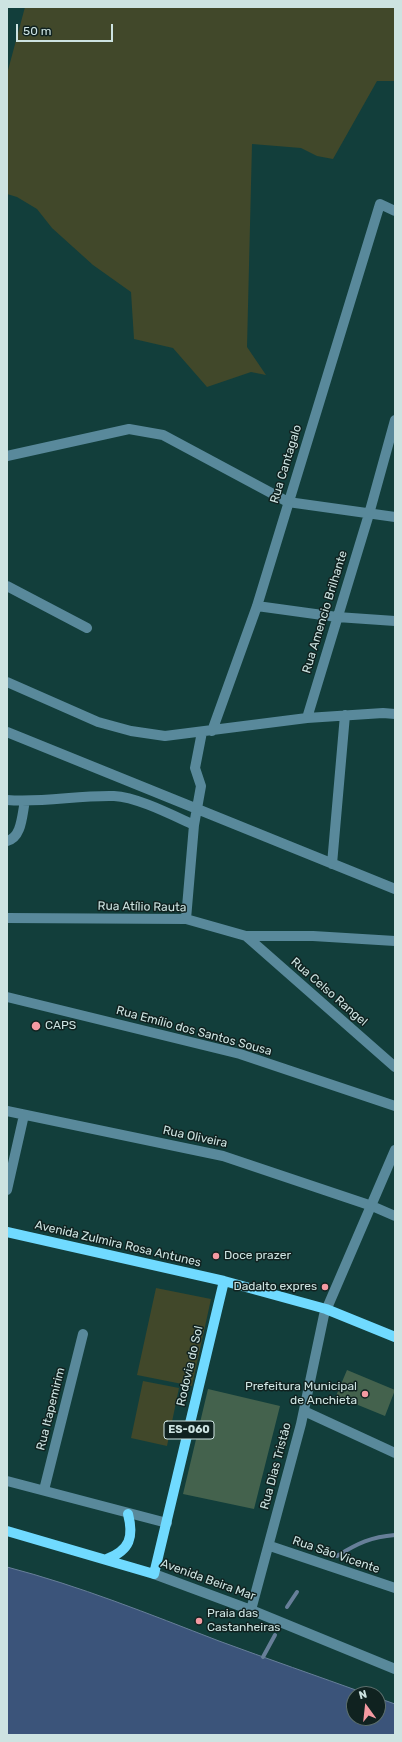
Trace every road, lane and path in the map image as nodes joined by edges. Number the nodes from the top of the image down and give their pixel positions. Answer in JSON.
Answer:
{"nodes":[{"id":1,"x":395,"y":211,"type":"edge"},
{"id":2,"x":395,"y":421,"type":"edge"},
{"id":3,"x":7,"y":456,"type":"edge"},
{"id":4,"x":288,"y":502,"type":"junction"},
{"id":5,"x":369,"y":514,"type":"junction"},
{"id":6,"x":395,"y":517,"type":"edge"},
{"id":7,"x":7,"y":586,"type":"edge"},
{"id":8,"x":257,"y":606,"type":"junction"},
{"id":9,"x":337,"y":617,"type":"junction"},
{"id":10,"x":395,"y":621,"type":"edge"},
{"id":11,"x":87,"y":628,"type":"dead end"},
{"id":12,"x":7,"y":682,"type":"edge"},
{"id":13,"x":395,"y":714,"type":"edge"},
{"id":14,"x":345,"y":716,"type":"junction"},
{"id":15,"x":307,"y":718,"type":"junction"},
{"id":16,"x":207,"y":731,"type":"junction"},
{"id":17,"x":7,"y":732,"type":"edge"},
{"id":18,"x":7,"y":800,"type":"edge"},
{"id":19,"x":25,"y":801,"type":"junction"},
{"id":20,"x":196,"y":810,"type":"junction"},
{"id":21,"x":194,"y":825,"type":"junction"},
{"id":22,"x":7,"y":841,"type":"edge"},
{"id":23,"x":332,"y":864,"type":"junction"},
{"id":24,"x":395,"y":889,"type":"edge"},
{"id":25,"x":7,"y":918,"type":"edge"},
{"id":26,"x":186,"y":919,"type":"junction"},
{"id":27,"x":246,"y":936,"type":"junction"},
{"id":28,"x":395,"y":941,"type":"edge"},
{"id":29,"x":7,"y":997,"type":"edge"},
{"id":30,"x":395,"y":1067,"type":"edge"},
{"id":31,"x":395,"y":1106,"type":"edge"},
{"id":32,"x":7,"y":1111,"type":"edge"},
{"id":33,"x":24,"y":1114,"type":"junction"},
{"id":34,"x":395,"y":1150,"type":"edge"},
{"id":35,"x":7,"y":1190,"type":"edge"},
{"id":36,"x":372,"y":1206,"type":"junction"},
{"id":37,"x":395,"y":1216,"type":"edge"},
{"id":38,"x":7,"y":1232,"type":"edge"},
{"id":39,"x":7,"y":1238,"type":"edge"},
{"id":40,"x":223,"y":1284,"type":"junction"},
{"id":41,"x":325,"y":1312,"type":"junction"},
{"id":42,"x":83,"y":1334,"type":"dead end"},
{"id":43,"x":395,"y":1337,"type":"edge"},
{"id":44,"x":395,"y":1343,"type":"edge"},
{"id":45,"x":304,"y":1411,"type":"junction"},
{"id":46,"x":395,"y":1453,"type":"edge"},
{"id":47,"x":7,"y":1481,"type":"edge"},
{"id":48,"x":44,"y":1490,"type":"junction"},
{"id":49,"x":128,"y":1514,"type":"junction"},
{"id":50,"x":167,"y":1522,"type":"junction"},
{"id":51,"x":7,"y":1531,"type":"edge"},
{"id":52,"x":270,"y":1546,"type":"junction"},
{"id":53,"x":107,"y":1559,"type":"junction"},
{"id":54,"x":154,"y":1574,"type":"junction"},
{"id":55,"x":395,"y":1588,"type":"edge"},
{"id":56,"x":251,"y":1610,"type":"junction"},
{"id":57,"x":395,"y":1669,"type":"edge"}],
"edges":[{"from":1,"to":4,"type":"street","name":"Rua Cantagalo"},
{"from":2,"to":5,"type":"street","name":"Rua Amencio Brilhante"},
{"from":3,"to":4,"type":"street"},
{"from":4,"to":5,"type":"street"},
{"from":4,"to":8,"type":"street","name":"Rua Cantagalo"},
{"from":5,"to":6,"type":"street"},
{"from":5,"to":9,"type":"street","name":"Rua Amencio Brilhante"},
{"from":7,"to":11,"type":"street"},
{"from":8,"to":9,"type":"street"},
{"from":8,"to":16,"type":"street","name":"Rua Cantagalo"},
{"from":9,"to":10,"type":"street"},
{"from":9,"to":15,"type":"street","name":"Rua Amencio Brilhante"},
{"from":12,"to":16,"type":"street"},
{"from":13,"to":14,"type":"street"},
{"from":14,"to":15,"type":"street"},
{"from":14,"to":23,"type":"street"},
{"from":15,"to":16,"type":"street"},
{"from":16,"to":20,"type":"street","name":"Rua Cantagalo"},
{"from":17,"to":20,"type":"street"},
{"from":18,"to":19,"type":"street"},
{"from":19,"to":21,"type":"street"},
{"from":19,"to":22,"type":"street"},
{"from":20,"to":21,"type":"street","name":"Rua Cantagalo"},
{"from":20,"to":23,"type":"street"},
{"from":21,"to":26,"type":"street","name":"Rua Cantagalo"},
{"from":23,"to":24,"type":"street"},
{"from":25,"to":26,"type":"street","name":"Rua Atílio Rauta"},
{"from":26,"to":27,"type":"street","name":"Rua Atílio Rauta"},
{"from":27,"to":28,"type":"street","name":"Rua Atílio Rauta"},
{"from":27,"to":30,"type":"street","name":"Rua Celso Rangel"},
{"from":29,"to":31,"type":"street","name":"Rua Emílio dos Santos Sousa"},
{"from":32,"to":33,"type":"street","name":"Rua Oliveira"},
{"from":33,"to":35,"type":"street"},
{"from":33,"to":36,"type":"street","name":"Rua Oliveira"},
{"from":34,"to":36,"type":"street","name":"Rua Dias Tristão"},
{"from":36,"to":37,"type":"street","name":"Rua Oliveira"},
{"from":36,"to":41,"type":"street","name":"Rua Dias Tristão"},
{"from":38,"to":40,"type":"main road","name":"Avenida Zulmira Rosa Antunes"},
{"from":39,"to":40,"type":"main road","name":"Avenida Zulmira Rosa Antunes"},
{"from":40,"to":41,"type":"main road"},
{"from":40,"to":50,"type":"main road","name":"Rodovia do Sol","number":"ES-060"},
{"from":41,"to":43,"type":"main road"},
{"from":41,"to":44,"type":"main road"},
{"from":41,"to":45,"type":"street","name":"Rua Dias Tristão"},
{"from":42,"to":48,"type":"street","name":"Rua Itapemirim"},
{"from":45,"to":46,"type":"street"},
{"from":45,"to":52,"type":"street","name":"Rua Dias Tristão"},
{"from":47,"to":48,"type":"street"},
{"from":48,"to":49,"type":"street"},
{"from":49,"to":50,"type":"street"},
{"from":49,"to":53,"type":"main road"},
{"from":50,"to":54,"type":"main road","name":"Rodovia do Sol","number":"ES-060"},
{"from":51,"to":53,"type":"main road","name":"Avenida Beira Mar"},
{"from":52,"to":55,"type":"street","name":"Rua São Vicente"},
{"from":52,"to":56,"type":"street","name":"Rua Dias Tristão"},
{"from":53,"to":54,"type":"main road","name":"Avenida Beira Mar"},
{"from":54,"to":56,"type":"street","name":"Avenida Beira Mar"},
{"from":56,"to":57,"type":"street","name":"Avenida Beira Mar"}]}
